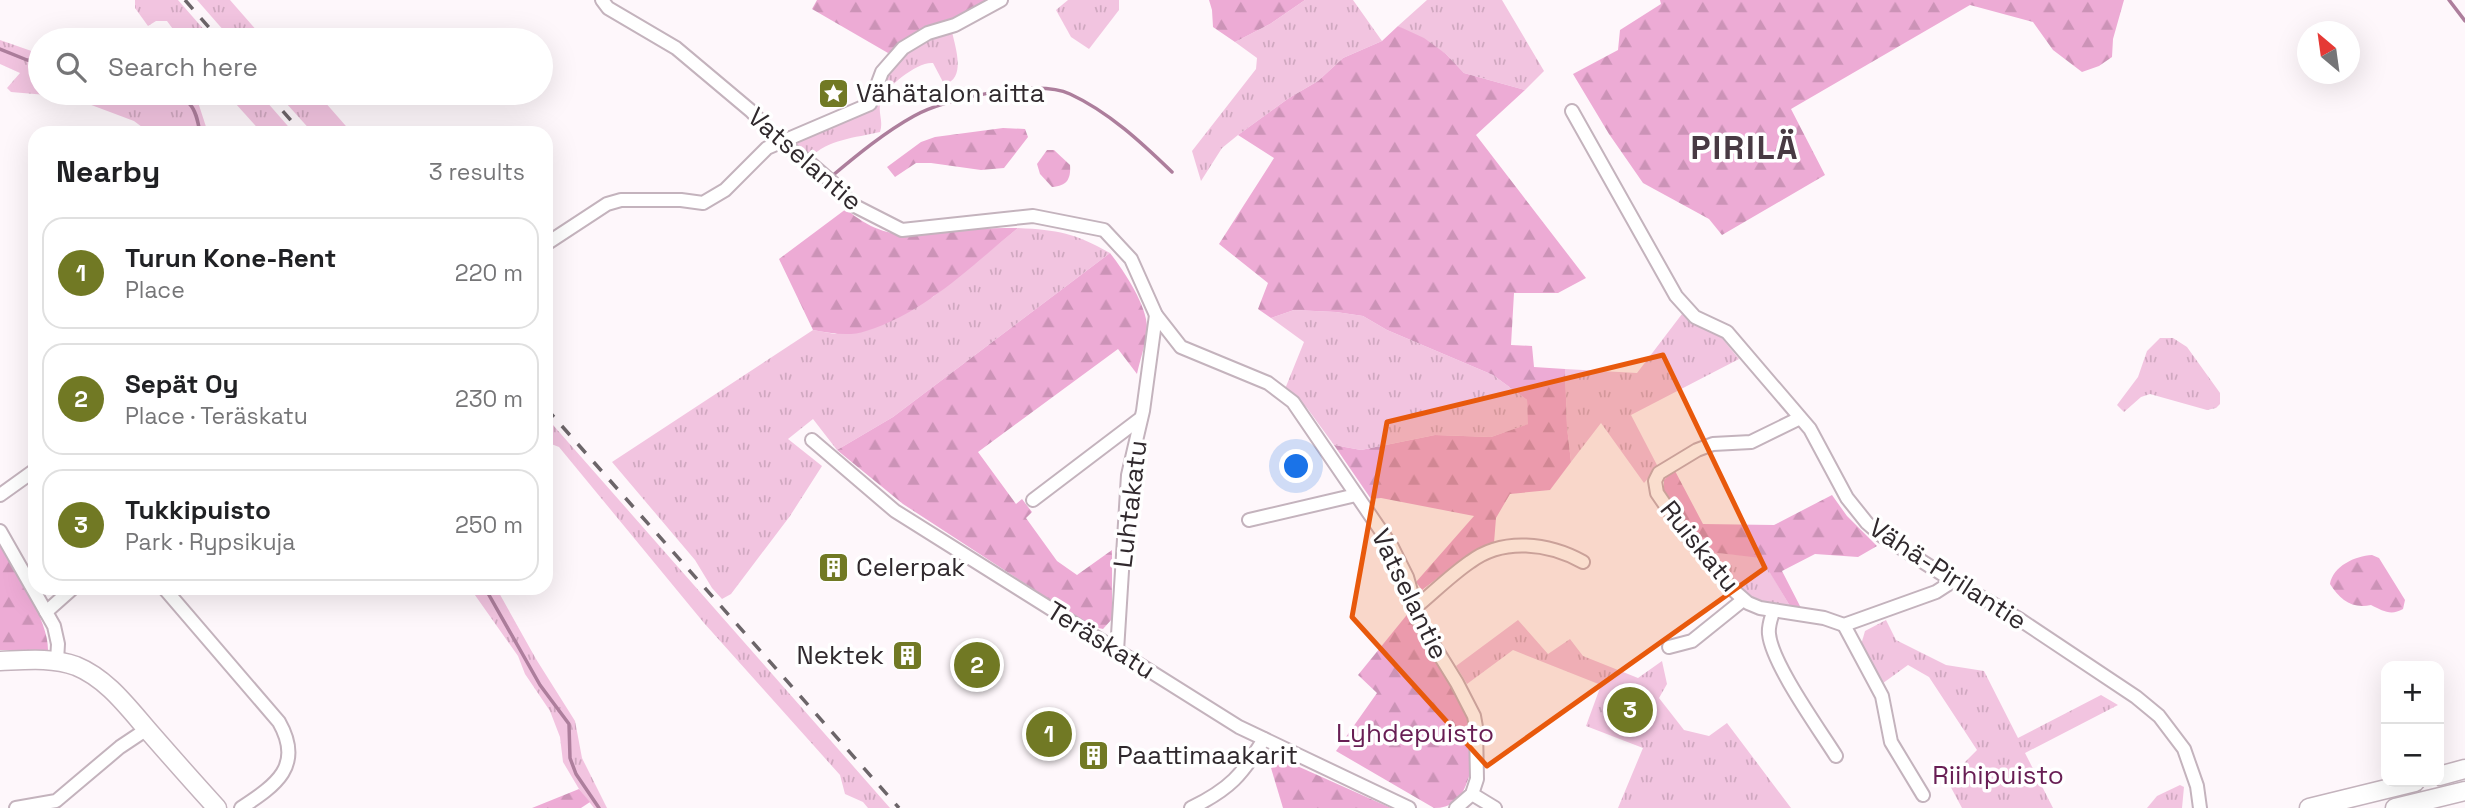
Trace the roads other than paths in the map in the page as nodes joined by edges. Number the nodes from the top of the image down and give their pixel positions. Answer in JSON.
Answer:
{"nodes":[{"id":1,"x":601,"y":0,"type":"edge"},
{"id":2,"x":1001,"y":0,"type":"edge"},
{"id":3,"x":1572,"y":111,"type":"dead end"},
{"id":4,"x":780,"y":142,"type":"junction"},
{"id":5,"x":553,"y":239,"type":"edge"},
{"id":6,"x":1156,"y":315,"type":"junction"},
{"id":7,"x":1141,"y":418,"type":"junction"},
{"id":8,"x":1800,"y":418,"type":"junction"},
{"id":9,"x":812,"y":440,"type":"dead end"},
{"id":10,"x":28,"y":475,"type":"edge"},
{"id":11,"x":0,"y":495,"type":"edge"},
{"id":12,"x":1356,"y":495,"type":"junction"},
{"id":13,"x":1033,"y":500,"type":"dead end"},
{"id":14,"x":1249,"y":520,"type":"dead end"},
{"id":15,"x":0,"y":531,"type":"edge"},
{"id":16,"x":1583,"y":562,"type":"dead end"},
{"id":17,"x":28,"y":580,"type":"edge"},
{"id":18,"x":1953,"y":581,"type":"junction"},
{"id":19,"x":36,"y":595,"type":"edge"},
{"id":20,"x":65,"y":595,"type":"edge"},
{"id":21,"x":170,"y":595,"type":"edge"},
{"id":22,"x":1743,"y":600,"type":"junction"},
{"id":23,"x":1416,"y":607,"type":"junction"},
{"id":24,"x":46,"y":612,"type":"junction"},
{"id":25,"x":1773,"y":612,"type":"junction"},
{"id":26,"x":1844,"y":625,"type":"junction"},
{"id":27,"x":1670,"y":647,"type":"dead end"},
{"id":28,"x":1117,"y":651,"type":"junction"},
{"id":29,"x":0,"y":661,"type":"edge"},
{"id":30,"x":57,"y":661,"type":"junction"},
{"id":31,"x":147,"y":729,"type":"junction"},
{"id":32,"x":1264,"y":738,"type":"junction"},
{"id":33,"x":1836,"y":756,"type":"dead end"},
{"id":34,"x":2465,"y":769,"type":"edge"},
{"id":35,"x":2444,"y":775,"type":"edge"},
{"id":36,"x":2395,"y":787,"type":"edge"},
{"id":37,"x":2465,"y":790,"type":"edge"},
{"id":38,"x":1472,"y":794,"type":"junction"},
{"id":39,"x":1923,"y":795,"type":"dead end"},
{"id":40,"x":57,"y":804,"type":"edge"},
{"id":41,"x":16,"y":808,"type":"edge"},
{"id":42,"x":217,"y":808,"type":"edge"},
{"id":43,"x":241,"y":808,"type":"edge"},
{"id":44,"x":1191,"y":808,"type":"edge"},
{"id":45,"x":1409,"y":808,"type":"edge"},
{"id":46,"x":1456,"y":808,"type":"edge"},
{"id":47,"x":1495,"y":808,"type":"edge"},
{"id":48,"x":2200,"y":808,"type":"edge"},
{"id":49,"x":2309,"y":808,"type":"edge"},
{"id":50,"x":2395,"y":808,"type":"edge"}],
"edges":[{"from":1,"to":4,"type":"street","name":"Vatselantie"},
{"from":2,"to":4,"type":"street"},
{"from":3,"to":8,"type":"street","name":"Vähä-Pirilantie"},
{"from":4,"to":5,"type":"street"},
{"from":4,"to":6,"type":"street","name":"Vatselantie"},
{"from":6,"to":7,"type":"street","name":"Luhtakatu"},
{"from":6,"to":12,"type":"street","name":"Vatselantie"},
{"from":7,"to":13,"type":"street"},
{"from":7,"to":28,"type":"street","name":"Luhtakatu"},
{"from":8,"to":18,"type":"street","name":"Vähä-Pirilantie"},
{"from":8,"to":22,"type":"street","name":"Ruiskatu"},
{"from":9,"to":28,"type":"street","name":"Teräskatu"},
{"from":10,"to":11,"type":"street"},
{"from":12,"to":14,"type":"street"},
{"from":12,"to":23,"type":"street","name":"Vatselantie"},
{"from":15,"to":17,"type":"street"},
{"from":16,"to":23,"type":"street"},
{"from":18,"to":26,"type":"street"},
{"from":18,"to":48,"type":"street","name":"Vähä-Pirilantie"},
{"from":19,"to":24,"type":"street"},
{"from":20,"to":24,"type":"street"},
{"from":21,"to":43,"type":"street"},
{"from":22,"to":25,"type":"street","name":"Ruiskatu"},
{"from":22,"to":27,"type":"street"},
{"from":23,"to":38,"type":"street","name":"Vatselantie"},
{"from":24,"to":30,"type":"street"},
{"from":25,"to":26,"type":"street","name":"Ruiskatu"},
{"from":25,"to":33,"type":"street"},
{"from":26,"to":39,"type":"street"},
{"from":28,"to":32,"type":"street","name":"Teräskatu"},
{"from":29,"to":30,"type":"street"},
{"from":30,"to":31,"type":"street"},
{"from":31,"to":40,"type":"street"},
{"from":31,"to":42,"type":"street"},
{"from":32,"to":44,"type":"street"},
{"from":32,"to":45,"type":"street","name":"Teräskatu"},
{"from":34,"to":35,"type":"street"},
{"from":36,"to":49,"type":"street"},
{"from":37,"to":50,"type":"street"},
{"from":38,"to":46,"type":"street"},
{"from":38,"to":47,"type":"street"},
{"from":40,"to":41,"type":"street"}]}
